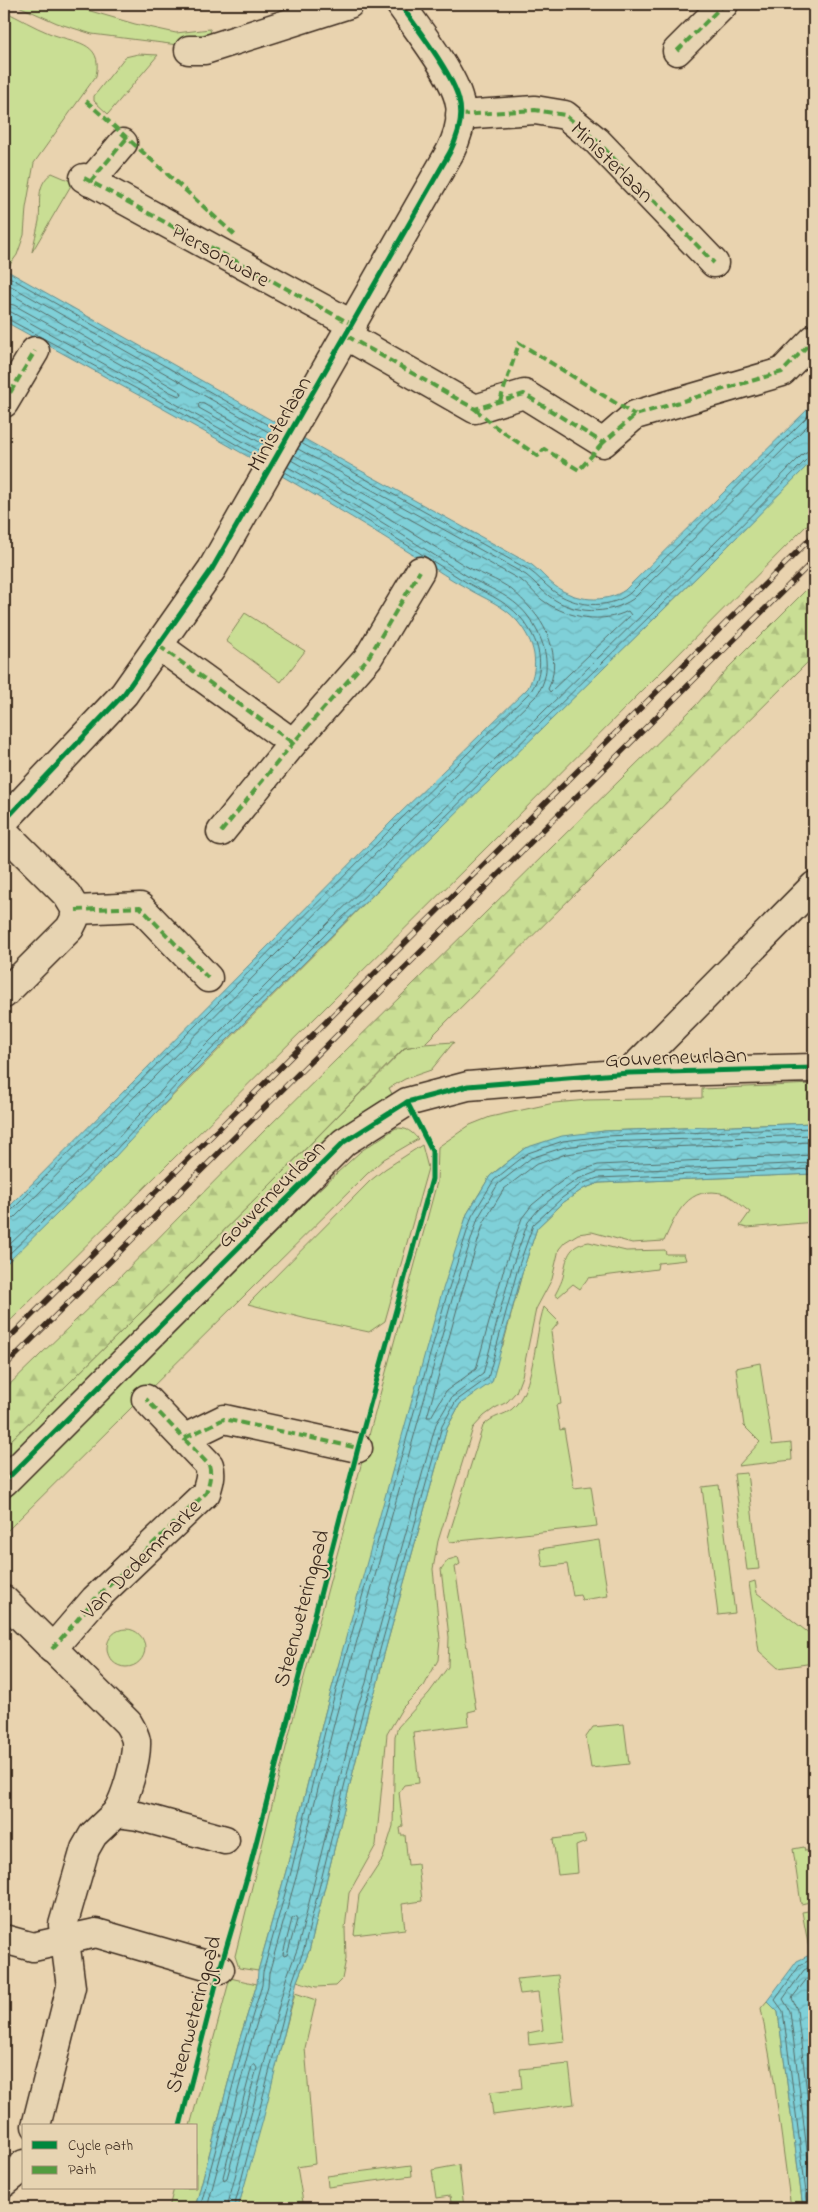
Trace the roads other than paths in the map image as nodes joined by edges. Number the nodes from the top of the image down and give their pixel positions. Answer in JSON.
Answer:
{"nodes":[{"id":1,"x":349,"y":4,"type":"edge"},
{"id":2,"x":400,"y":4,"type":"edge"},
{"id":3,"x":724,"y":4,"type":"edge"},
{"id":4,"x":190,"y":50,"type":"dead end"},
{"id":5,"x":678,"y":51,"type":"dead end"},
{"id":6,"x":460,"y":115,"type":"junction"},
{"id":7,"x":123,"y":143,"type":"dead end"},
{"id":8,"x":714,"y":263,"type":"dead end"},
{"id":9,"x":350,"y":330,"type":"junction"},
{"id":10,"x":814,"y":339,"type":"edge"},
{"id":11,"x":35,"y":351,"type":"dead end"},
{"id":12,"x":4,"y":403,"type":"edge"},
{"id":13,"x":420,"y":570,"type":"dead end"},
{"id":14,"x":159,"y":646,"type":"junction"},
{"id":15,"x":293,"y":743,"type":"junction"},
{"id":16,"x":4,"y":822,"type":"edge"},
{"id":17,"x":4,"y":832,"type":"edge"},
{"id":18,"x":221,"y":832,"type":"dead end"},
{"id":19,"x":814,"y":886,"type":"edge"},
{"id":20,"x":76,"y":910,"type":"junction"},
{"id":21,"x":208,"y":978,"type":"dead end"},
{"id":22,"x":4,"y":994,"type":"edge"},
{"id":23,"x":814,"y":1068,"type":"edge"},
{"id":24,"x":629,"y":1073,"type":"junction"},
{"id":25,"x":146,"y":1399,"type":"dead end"},
{"id":26,"x":185,"y":1438,"type":"junction"},
{"id":27,"x":358,"y":1448,"type":"dead end"},
{"id":28,"x":4,"y":1482,"type":"edge"},
{"id":29,"x":4,"y":1600,"type":"edge"},
{"id":30,"x":52,"y":1649,"type":"junction"},
{"id":31,"x":116,"y":1813,"type":"junction"},
{"id":32,"x":225,"y":1840,"type":"dead end"},
{"id":33,"x":4,"y":1939,"type":"edge"},
{"id":34,"x":65,"y":1940,"type":"junction"},
{"id":35,"x":220,"y":1969,"type":"dead end"},
{"id":36,"x":37,"y":2124,"type":"edge"},
{"id":37,"x":22,"y":2166,"type":"edge"},
{"id":38,"x":4,"y":2183,"type":"edge"}],
"edges":[{"from":1,"to":4,"type":"street"},
{"from":2,"to":6,"type":"street","name":"Ministerlaan"},
{"from":3,"to":5,"type":"street"},
{"from":6,"to":8,"type":"street","name":"Ministerlaan"},
{"from":6,"to":9,"type":"street","name":"Ministerlaan"},
{"from":7,"to":9,"type":"street","name":"Piersonware"},
{"from":9,"to":10,"type":"street","name":"Piersonware"},
{"from":9,"to":14,"type":"street","name":"Ministerlaan"},
{"from":11,"to":12,"type":"street"},
{"from":13,"to":15,"type":"street"},
{"from":14,"to":15,"type":"street"},
{"from":14,"to":16,"type":"street","name":"Ministerlaan"},
{"from":15,"to":18,"type":"street"},
{"from":17,"to":20,"type":"street"},
{"from":19,"to":24,"type":"street"},
{"from":20,"to":21,"type":"street"},
{"from":20,"to":22,"type":"street"},
{"from":23,"to":24,"type":"street","name":"Gouverneurlaan"},
{"from":24,"to":28,"type":"street","name":"Gouverneurlaan"},
{"from":25,"to":26,"type":"street","name":"Van Dedemmarke"},
{"from":26,"to":27,"type":"street"},
{"from":26,"to":30,"type":"street","name":"Van Dedemmarke"},
{"from":29,"to":30,"type":"street"},
{"from":30,"to":31,"type":"street"},
{"from":31,"to":32,"type":"street"},
{"from":31,"to":34,"type":"street"},
{"from":33,"to":34,"type":"street"},
{"from":34,"to":35,"type":"street"},
{"from":34,"to":36,"type":"street"},
{"from":37,"to":38,"type":"street"}]}
